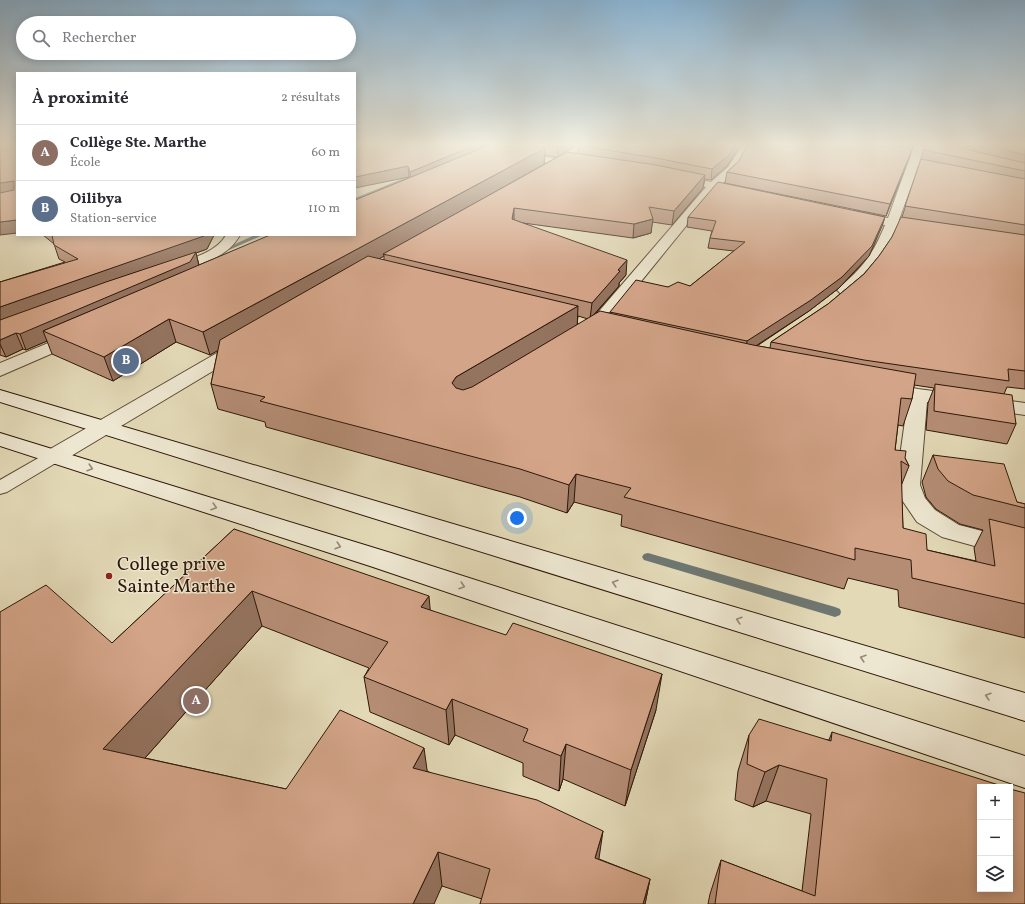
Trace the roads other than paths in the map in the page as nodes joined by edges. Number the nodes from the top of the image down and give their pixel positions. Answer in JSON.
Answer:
{"nodes":[{"id":1,"x":712,"y":188,"type":"edge"},
{"id":2,"x":723,"y":188,"type":"edge"},
{"id":3,"x":904,"y":188,"type":"edge"},
{"id":4,"x":757,"y":196,"type":"edge"},
{"id":5,"x":846,"y":214,"type":"edge"},
{"id":6,"x":891,"y":222,"type":"junction"},
{"id":7,"x":942,"y":231,"type":"edge"},
{"id":8,"x":233,"y":236,"type":"edge"},
{"id":9,"x":155,"y":274,"type":"edge"},
{"id":10,"x":832,"y":301,"type":"edge"},
{"id":11,"x":572,"y":322,"type":"dead end"},
{"id":12,"x":94,"y":328,"type":"edge"},
{"id":13,"x":602,"y":329,"type":"junction"},
{"id":14,"x":253,"y":339,"type":"edge"},
{"id":15,"x":572,"y":340,"type":"edge"},
{"id":16,"x":0,"y":370,"type":"edge"},
{"id":17,"x":864,"y":384,"type":"edge"},
{"id":18,"x":918,"y":395,"type":"junction"},
{"id":19,"x":0,"y":396,"type":"edge"},
{"id":20,"x":1025,"y":410,"type":"edge"},
{"id":21,"x":103,"y":428,"type":"junction"},
{"id":22,"x":0,"y":439,"type":"edge"},
{"id":23,"x":54,"y":457,"type":"junction"},
{"id":24,"x":0,"y":488,"type":"edge"},
{"id":25,"x":1025,"y":551,"type":"edge"},
{"id":26,"x":1025,"y":707,"type":"edge"},
{"id":27,"x":1025,"y":772,"type":"edge"}],
"edges":[{"from":1,"to":13,"type":"street"},
{"from":2,"to":4,"type":"street"},
{"from":3,"to":6,"type":"street"},
{"from":5,"to":6,"type":"street"},
{"from":6,"to":7,"type":"street"},
{"from":6,"to":10,"type":"street"},
{"from":8,"to":9,"type":"street"},
{"from":11,"to":13,"type":"street"},
{"from":12,"to":16,"type":"street"},
{"from":13,"to":15,"type":"street"},
{"from":14,"to":21,"type":"street"},
{"from":17,"to":18,"type":"street"},
{"from":18,"to":20,"type":"street"},
{"from":18,"to":25,"type":"street"},
{"from":19,"to":21,"type":"street"},
{"from":21,"to":23,"type":"street"},
{"from":26,"to":21,"type":"street","one_way":true},
{"from":22,"to":23,"type":"street"},
{"from":23,"to":24,"type":"lane"},
{"from":23,"to":27,"type":"street","one_way":true}]}
